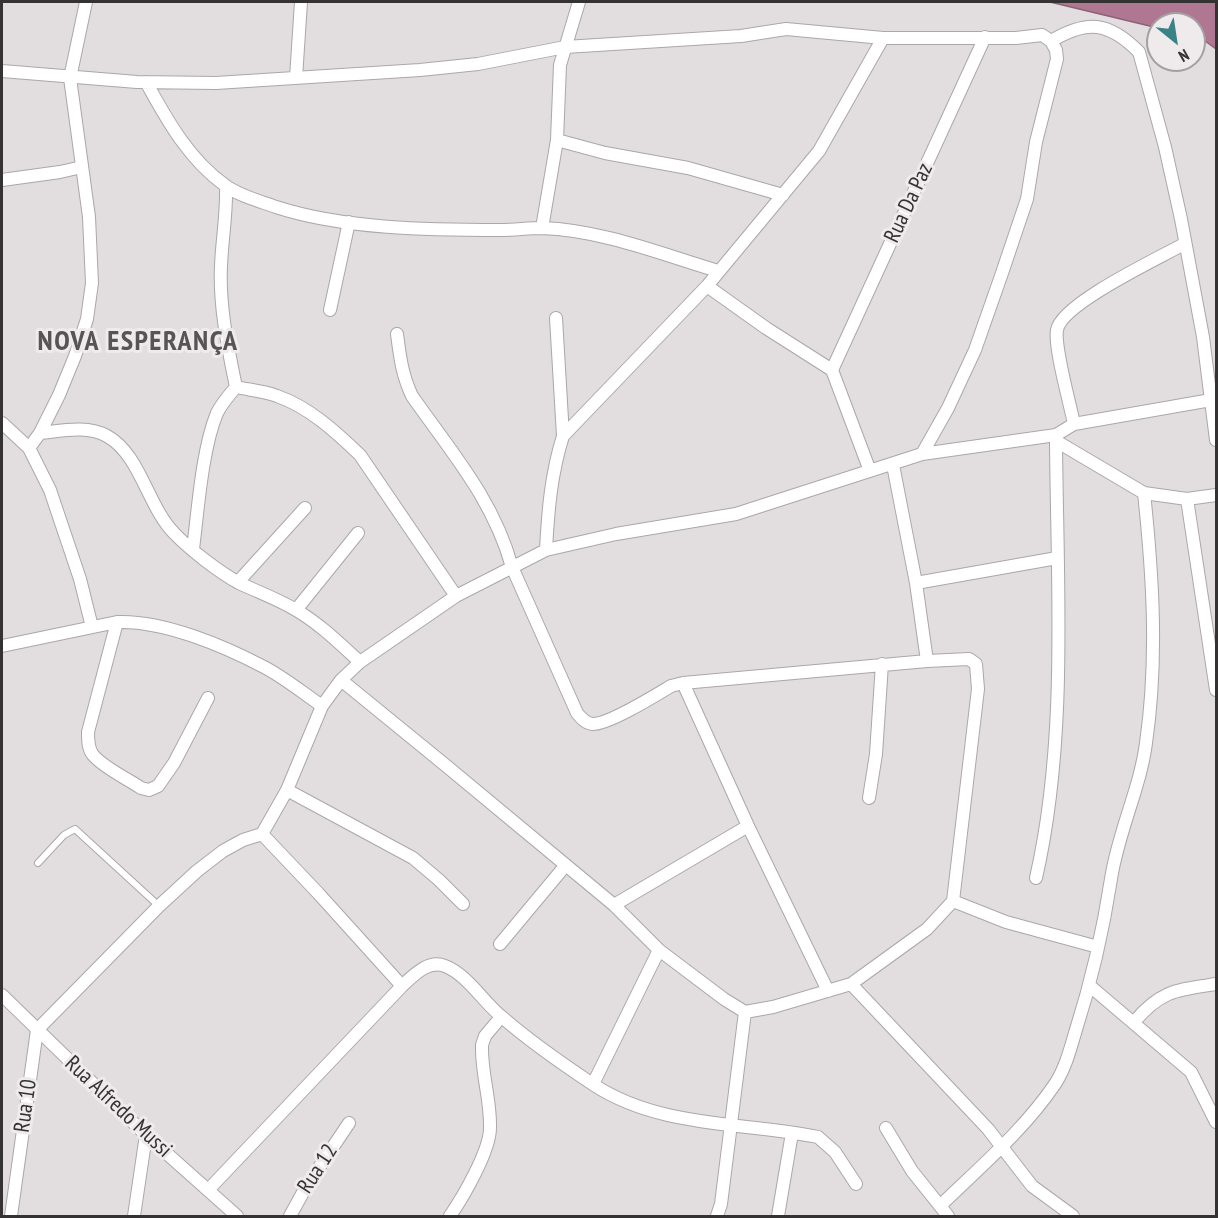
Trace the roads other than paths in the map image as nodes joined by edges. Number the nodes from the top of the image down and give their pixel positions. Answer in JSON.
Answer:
{"nodes":[{"id":1,"x":86,"y":2,"type":"edge"},
{"id":2,"x":301,"y":2,"type":"edge"},
{"id":3,"x":579,"y":2,"type":"edge"},
{"id":4,"x":986,"y":37,"type":"junction"},
{"id":5,"x":883,"y":39,"type":"junction"},
{"id":6,"x":1051,"y":41,"type":"junction"},
{"id":7,"x":564,"y":46,"type":"junction"},
{"id":8,"x":2,"y":71,"type":"edge"},
{"id":9,"x":70,"y":78,"type":"junction"},
{"id":10,"x":296,"y":78,"type":"junction"},
{"id":11,"x":146,"y":82,"type":"junction"},
{"id":12,"x":557,"y":140,"type":"junction"},
{"id":13,"x":82,"y":167,"type":"junction"},
{"id":14,"x":2,"y":180,"type":"edge"},
{"id":15,"x":226,"y":186,"type":"junction"},
{"id":16,"x":783,"y":195,"type":"junction"},
{"id":17,"x":349,"y":222,"type":"junction"},
{"id":18,"x":542,"y":228,"type":"junction"},
{"id":19,"x":1184,"y":244,"type":"junction"},
{"id":20,"x":718,"y":271,"type":"junction"},
{"id":21,"x":707,"y":286,"type":"junction"},
{"id":22,"x":330,"y":310,"type":"dead end"},
{"id":23,"x":556,"y":318,"type":"dead end"},
{"id":24,"x":397,"y":334,"type":"dead end"},
{"id":25,"x":832,"y":370,"type":"junction"},
{"id":26,"x":236,"y":387,"type":"junction"},
{"id":27,"x":1211,"y":400,"type":"junction"},
{"id":28,"x":2,"y":423,"type":"edge"},
{"id":29,"x":1074,"y":424,"type":"junction"},
{"id":30,"x":40,"y":434,"type":"junction"},
{"id":31,"x":563,"y":436,"type":"junction"},
{"id":32,"x":1056,"y":438,"type":"junction"},
{"id":33,"x":1216,"y":440,"type":"edge"},
{"id":34,"x":30,"y":448,"type":"junction"},
{"id":35,"x":922,"y":454,"type":"junction"},
{"id":36,"x":893,"y":465,"type":"junction"},
{"id":37,"x":870,"y":471,"type":"junction"},
{"id":38,"x":1144,"y":494,"type":"junction"},
{"id":39,"x":1216,"y":495,"type":"edge"},
{"id":40,"x":1187,"y":499,"type":"junction"},
{"id":41,"x":304,"y":508,"type":"dead end"},
{"id":42,"x":358,"y":534,"type":"dead end"},
{"id":43,"x":193,"y":549,"type":"junction"},
{"id":44,"x":546,"y":550,"type":"junction"},
{"id":45,"x":1057,"y":558,"type":"junction"},
{"id":46,"x":512,"y":567,"type":"junction"},
{"id":47,"x":238,"y":582,"type":"junction"},
{"id":48,"x":916,"y":583,"type":"junction"},
{"id":49,"x":456,"y":596,"type":"junction"},
{"id":50,"x":296,"y":610,"type":"junction"},
{"id":51,"x":117,"y":622,"type":"junction"},
{"id":52,"x":92,"y":627,"type":"junction"},
{"id":53,"x":2,"y":646,"type":"edge"},
{"id":54,"x":927,"y":661,"type":"junction"},
{"id":55,"x":360,"y":662,"type":"junction"},
{"id":56,"x":882,"y":664,"type":"junction"},
{"id":57,"x":341,"y":681,"type":"junction"},
{"id":58,"x":682,"y":683,"type":"junction"},
{"id":59,"x":1216,"y":690,"type":"edge"},
{"id":60,"x":208,"y":698,"type":"dead end"},
{"id":61,"x":322,"y":706,"type":"junction"},
{"id":62,"x":287,"y":790,"type":"junction"},
{"id":63,"x":868,"y":798,"type":"dead end"},
{"id":64,"x":748,"y":826,"type":"junction"},
{"id":65,"x":262,"y":834,"type":"junction"},
{"id":66,"x":38,"y":862,"type":"dead end"},
{"id":67,"x":565,"y":866,"type":"junction"},
{"id":68,"x":1036,"y":878,"type":"dead end"},
{"id":69,"x":953,"y":901,"type":"junction"},
{"id":70,"x":463,"y":904,"type":"dead end"},
{"id":71,"x":614,"y":905,"type":"junction"},
{"id":72,"x":159,"y":906,"type":"junction"},
{"id":73,"x":500,"y":944,"type":"dead end"},
{"id":74,"x":1098,"y":947,"type":"junction"},
{"id":75,"x":659,"y":950,"type":"junction"},
{"id":76,"x":851,"y":984,"type":"junction"},
{"id":77,"x":1216,"y":984,"type":"edge"},
{"id":78,"x":402,"y":986,"type":"junction"},
{"id":79,"x":1090,"y":986,"type":"junction"},
{"id":80,"x":828,"y":991,"type":"junction"},
{"id":81,"x":2,"y":995,"type":"edge"},
{"id":82,"x":745,"y":1012,"type":"junction"},
{"id":83,"x":501,"y":1017,"type":"junction"},
{"id":84,"x":1134,"y":1022,"type":"junction"},
{"id":85,"x":37,"y":1030,"type":"junction"},
{"id":86,"x":593,"y":1084,"type":"junction"},
{"id":87,"x":1216,"y":1122,"type":"edge"},
{"id":88,"x":349,"y":1123,"type":"dead end"},
{"id":89,"x":730,"y":1125,"type":"junction"},
{"id":90,"x":886,"y":1128,"type":"dead end"},
{"id":91,"x":792,"y":1133,"type":"junction"},
{"id":92,"x":146,"y":1135,"type":"junction"},
{"id":93,"x":1002,"y":1146,"type":"junction"},
{"id":94,"x":856,"y":1184,"type":"dead end"},
{"id":95,"x":209,"y":1189,"type":"junction"},
{"id":96,"x":940,"y":1206,"type":"junction"},
{"id":97,"x":11,"y":1216,"type":"edge"},
{"id":98,"x":134,"y":1216,"type":"edge"},
{"id":99,"x":237,"y":1216,"type":"edge"},
{"id":100,"x":290,"y":1216,"type":"edge"},
{"id":101,"x":450,"y":1216,"type":"edge"},
{"id":102,"x":717,"y":1216,"type":"edge"},
{"id":103,"x":778,"y":1216,"type":"edge"},
{"id":104,"x":948,"y":1216,"type":"edge"},
{"id":105,"x":1073,"y":1216,"type":"edge"}],
"edges":[{"from":1,"to":9,"type":"street"},
{"from":2,"to":10,"type":"street"},
{"from":3,"to":7,"type":"street"},
{"from":4,"to":5,"type":"street"},
{"from":4,"to":6,"type":"street"},
{"from":4,"to":25,"type":"street","name":"Rua Da Paz"},
{"from":5,"to":7,"type":"street"},
{"from":5,"to":16,"type":"street"},
{"from":6,"to":19,"type":"street"},
{"from":6,"to":35,"type":"street"},
{"from":7,"to":10,"type":"street"},
{"from":7,"to":12,"type":"street"},
{"from":8,"to":9,"type":"street"},
{"from":9,"to":11,"type":"street"},
{"from":9,"to":13,"type":"street"},
{"from":10,"to":11,"type":"street"},
{"from":11,"to":15,"type":"street"},
{"from":12,"to":16,"type":"street"},
{"from":12,"to":18,"type":"street"},
{"from":13,"to":14,"type":"street"},
{"from":13,"to":30,"type":"street"},
{"from":15,"to":17,"type":"street"},
{"from":15,"to":26,"type":"street"},
{"from":16,"to":20,"type":"street"},
{"from":17,"to":18,"type":"street"},
{"from":17,"to":22,"type":"street"},
{"from":18,"to":20,"type":"street"},
{"from":19,"to":27,"type":"street"},
{"from":19,"to":29,"type":"street"},
{"from":20,"to":21,"type":"street"},
{"from":21,"to":25,"type":"street"},
{"from":21,"to":31,"type":"street"},
{"from":23,"to":31,"type":"street"},
{"from":24,"to":46,"type":"street"},
{"from":25,"to":37,"type":"street"},
{"from":26,"to":43,"type":"street"},
{"from":26,"to":49,"type":"street"},
{"from":27,"to":29,"type":"street"},
{"from":27,"to":33,"type":"street"},
{"from":28,"to":34,"type":"street"},
{"from":29,"to":32,"type":"street"},
{"from":30,"to":34,"type":"street"},
{"from":30,"to":43,"type":"street"},
{"from":31,"to":44,"type":"street"},
{"from":32,"to":35,"type":"street"},
{"from":32,"to":38,"type":"street"},
{"from":32,"to":45,"type":"street"},
{"from":34,"to":52,"type":"street"},
{"from":35,"to":36,"type":"street"},
{"from":36,"to":37,"type":"street"},
{"from":36,"to":48,"type":"street"},
{"from":37,"to":44,"type":"street"},
{"from":38,"to":40,"type":"street"},
{"from":38,"to":74,"type":"street"},
{"from":39,"to":40,"type":"street"},
{"from":40,"to":59,"type":"street"},
{"from":41,"to":47,"type":"street"},
{"from":42,"to":50,"type":"street"},
{"from":43,"to":47,"type":"street"},
{"from":44,"to":46,"type":"street"},
{"from":45,"to":48,"type":"street"},
{"from":45,"to":68,"type":"street"},
{"from":46,"to":49,"type":"street"},
{"from":46,"to":58,"type":"street"},
{"from":47,"to":50,"type":"street"},
{"from":48,"to":54,"type":"street"},
{"from":49,"to":55,"type":"street"},
{"from":50,"to":55,"type":"street"},
{"from":51,"to":52,"type":"street"},
{"from":51,"to":60,"type":"street"},
{"from":51,"to":61,"type":"street"},
{"from":52,"to":53,"type":"street"},
{"from":54,"to":56,"type":"street"},
{"from":54,"to":69,"type":"street"},
{"from":55,"to":57,"type":"street"},
{"from":56,"to":58,"type":"street"},
{"from":56,"to":63,"type":"street"},
{"from":57,"to":61,"type":"street"},
{"from":57,"to":67,"type":"street"},
{"from":58,"to":64,"type":"street"},
{"from":61,"to":62,"type":"street"},
{"from":62,"to":65,"type":"street"},
{"from":62,"to":70,"type":"street"},
{"from":64,"to":71,"type":"street"},
{"from":64,"to":80,"type":"street"},
{"from":65,"to":72,"type":"street"},
{"from":65,"to":78,"type":"street"},
{"from":66,"to":72,"type":"lane"},
{"from":67,"to":71,"type":"street"},
{"from":67,"to":73,"type":"street"},
{"from":69,"to":74,"type":"street"},
{"from":69,"to":76,"type":"street"},
{"from":71,"to":75,"type":"street"},
{"from":72,"to":85,"type":"street"},
{"from":74,"to":79,"type":"street"},
{"from":75,"to":82,"type":"street"},
{"from":75,"to":86,"type":"street"},
{"from":76,"to":80,"type":"street"},
{"from":76,"to":93,"type":"street"},
{"from":77,"to":84,"type":"street"},
{"from":78,"to":83,"type":"street"},
{"from":78,"to":95,"type":"street"},
{"from":79,"to":84,"type":"street"},
{"from":79,"to":93,"type":"street"},
{"from":80,"to":82,"type":"street"},
{"from":81,"to":85,"type":"street","name":"Rua Alfredo Mussi"},
{"from":82,"to":89,"type":"street"},
{"from":83,"to":86,"type":"street"},
{"from":83,"to":101,"type":"street"},
{"from":84,"to":87,"type":"street"},
{"from":85,"to":92,"type":"street","name":"Rua Alfredo Mussi"},
{"from":85,"to":97,"type":"street","name":"Rua 10"},
{"from":86,"to":89,"type":"street"},
{"from":88,"to":100,"type":"street","name":"Rua 12"},
{"from":89,"to":91,"type":"street"},
{"from":89,"to":102,"type":"street"},
{"from":90,"to":96,"type":"street"},
{"from":91,"to":94,"type":"street"},
{"from":91,"to":103,"type":"street"},
{"from":92,"to":95,"type":"street","name":"Rua Alfredo Mussi"},
{"from":92,"to":98,"type":"street"},
{"from":93,"to":96,"type":"street"},
{"from":93,"to":105,"type":"street"},
{"from":95,"to":99,"type":"street","name":"Rua Alfredo Mussi"},
{"from":96,"to":104,"type":"street"}]}
